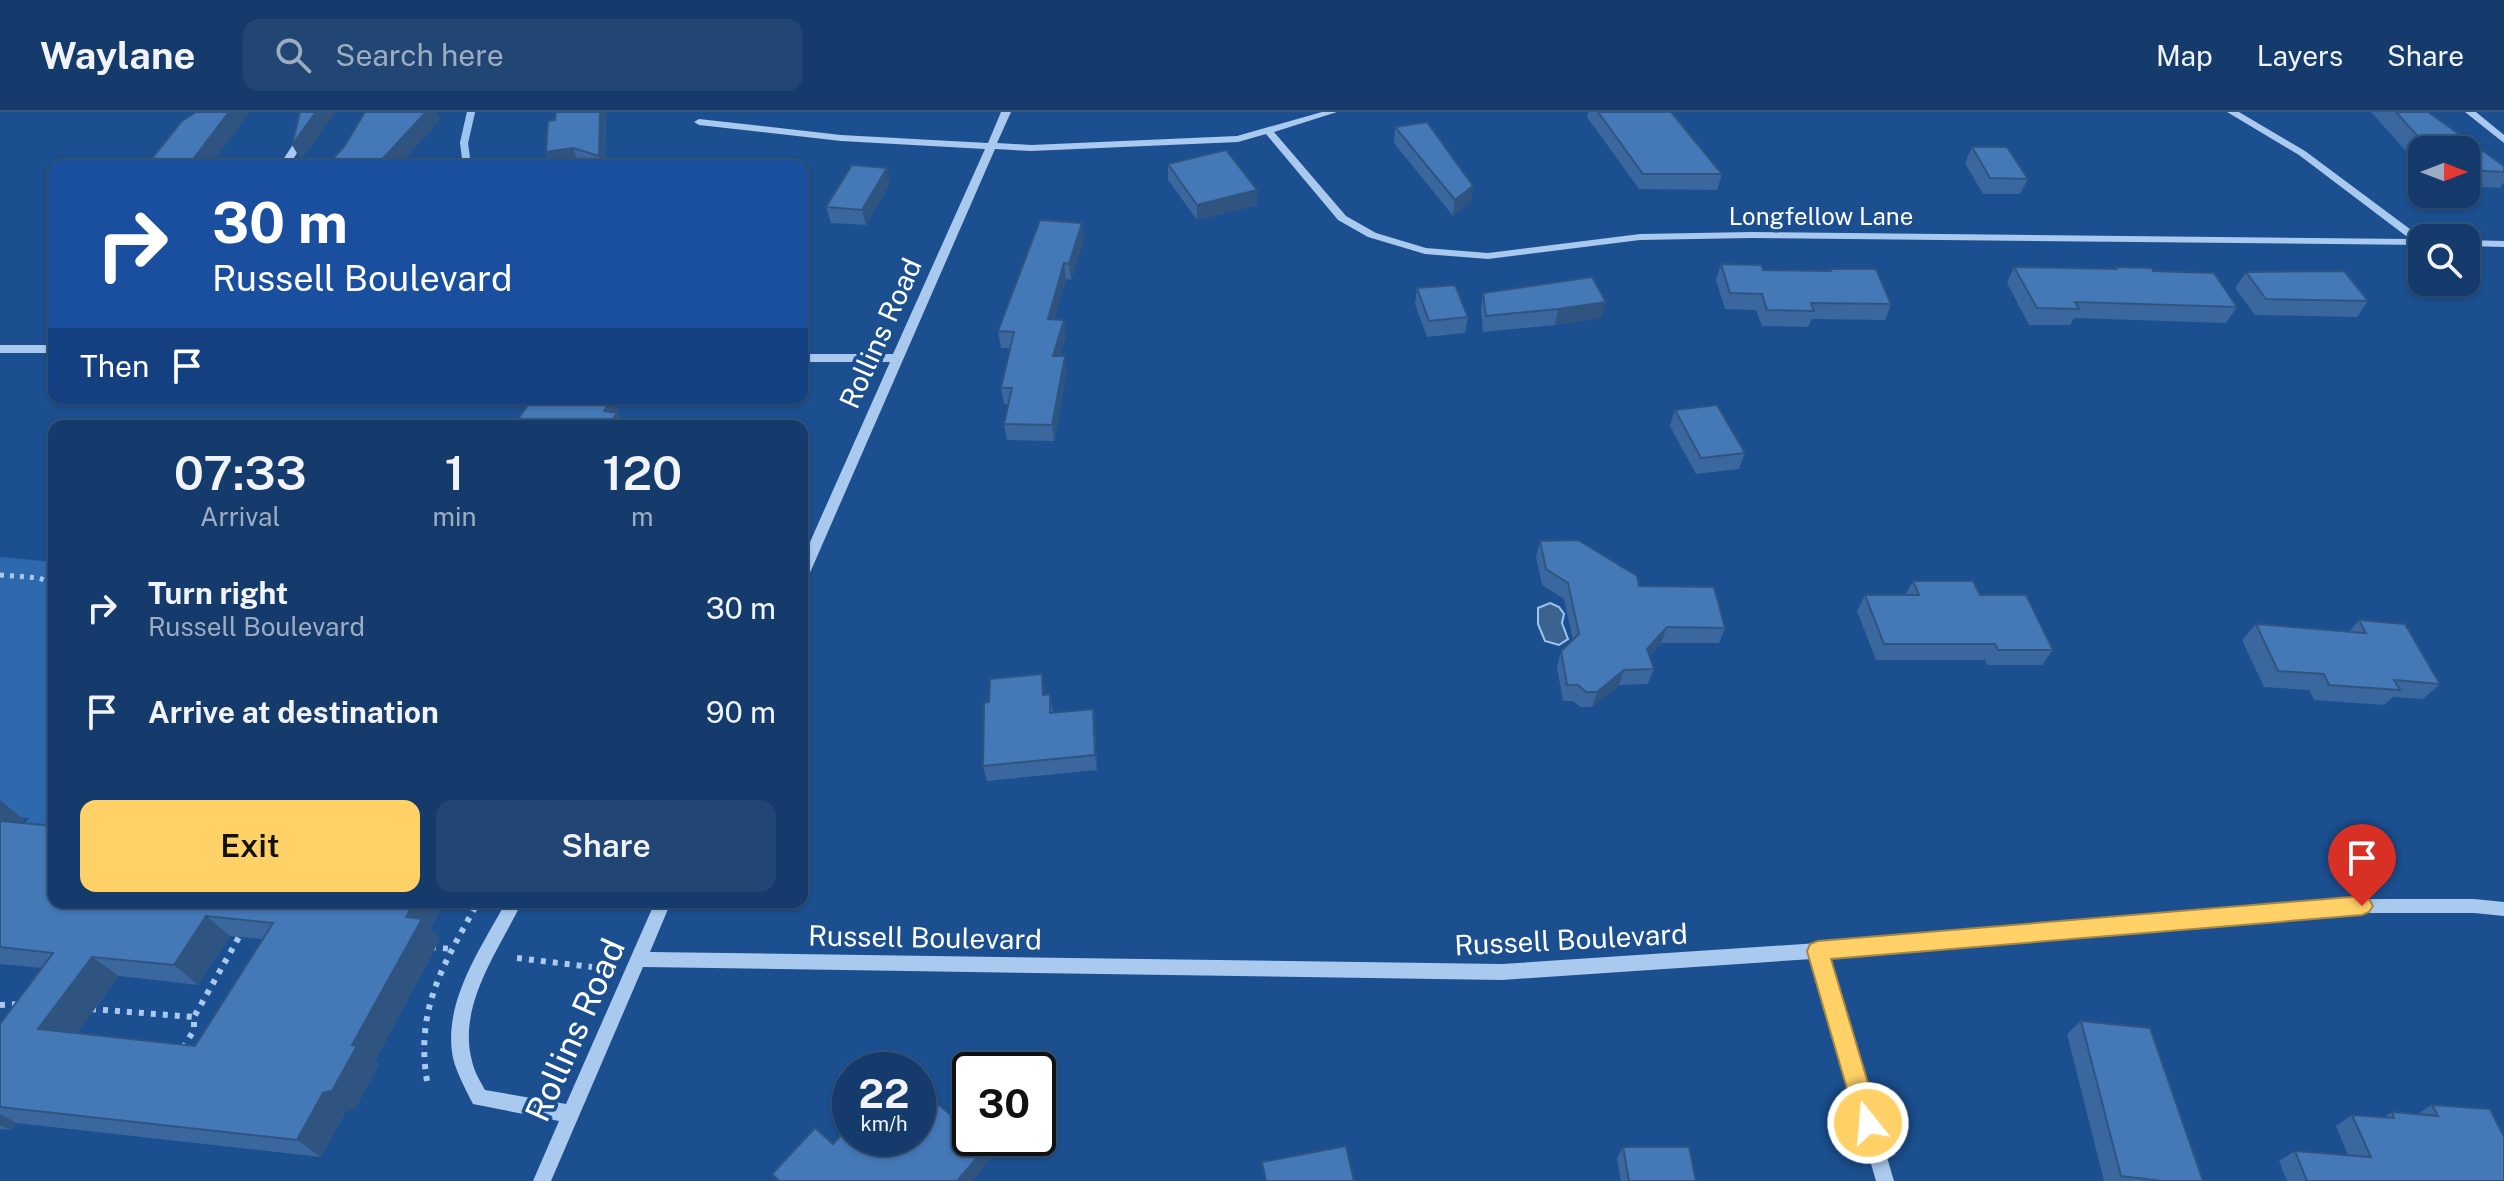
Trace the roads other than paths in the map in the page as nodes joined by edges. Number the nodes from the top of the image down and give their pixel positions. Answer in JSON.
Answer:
{"nodes":[{"id":1,"x":1006,"y":112,"type":"edge"},
{"id":2,"x":1332,"y":112,"type":"edge"},
{"id":3,"x":2232,"y":112,"type":"edge"},
{"id":4,"x":2470,"y":112,"type":"edge"},
{"id":5,"x":699,"y":122,"type":"dead end"},
{"id":6,"x":1268,"y":131,"type":"junction"},
{"id":7,"x":2504,"y":140,"type":"edge"},
{"id":8,"x":990,"y":147,"type":"junction"},
{"id":9,"x":295,"y":148,"type":"edge"},
{"id":10,"x":288,"y":160,"type":"edge"},
{"id":11,"x":2408,"y":232,"type":"edge"},
{"id":12,"x":2408,"y":242,"type":"edge"},
{"id":13,"x":2480,"y":243,"type":"edge"},
{"id":14,"x":2504,"y":244,"type":"edge"},
{"id":15,"x":0,"y":349,"type":"edge"},
{"id":16,"x":48,"y":349,"type":"edge"},
{"id":17,"x":808,"y":358,"type":"edge"},
{"id":18,"x":898,"y":358,"type":"junction"},
{"id":19,"x":808,"y":561,"type":"edge"},
{"id":20,"x":511,"y":908,"type":"edge"},
{"id":21,"x":660,"y":908,"type":"edge"},
{"id":22,"x":2504,"y":909,"type":"edge"},
{"id":23,"x":1818,"y":951,"type":"junction"},
{"id":24,"x":639,"y":959,"type":"junction"},
{"id":25,"x":571,"y":1114,"type":"junction"},
{"id":26,"x":542,"y":1181,"type":"edge"},
{"id":27,"x":1885,"y":1181,"type":"edge"}],
"edges":[{"from":1,"to":8,"type":"street","name":"Rollins Road"},
{"from":2,"to":6,"type":"street"},
{"from":3,"to":11,"type":"street"},
{"from":4,"to":7,"type":"street"},
{"from":5,"to":8,"type":"street"},
{"from":6,"to":8,"type":"street"},
{"from":6,"to":12,"type":"street","name":"Longfellow Lane"},
{"from":8,"to":18,"type":"street","name":"Rollins Road"},
{"from":9,"to":10,"type":"street"},
{"from":13,"to":14,"type":"street"},
{"from":15,"to":16,"type":"street"},
{"from":17,"to":18,"type":"street"},
{"from":18,"to":19,"type":"street","name":"Rollins Road"},
{"from":20,"to":25,"type":"street"},
{"from":21,"to":24,"type":"street","name":"Rollins Road"},
{"from":22,"to":23,"type":"street","name":"Russell Boulevard"},
{"from":23,"to":24,"type":"street","name":"Russell Boulevard"},
{"from":23,"to":27,"type":"street"},
{"from":24,"to":25,"type":"street","name":"Rollins Road"},
{"from":25,"to":26,"type":"street","name":"Rollins Road"}]}
